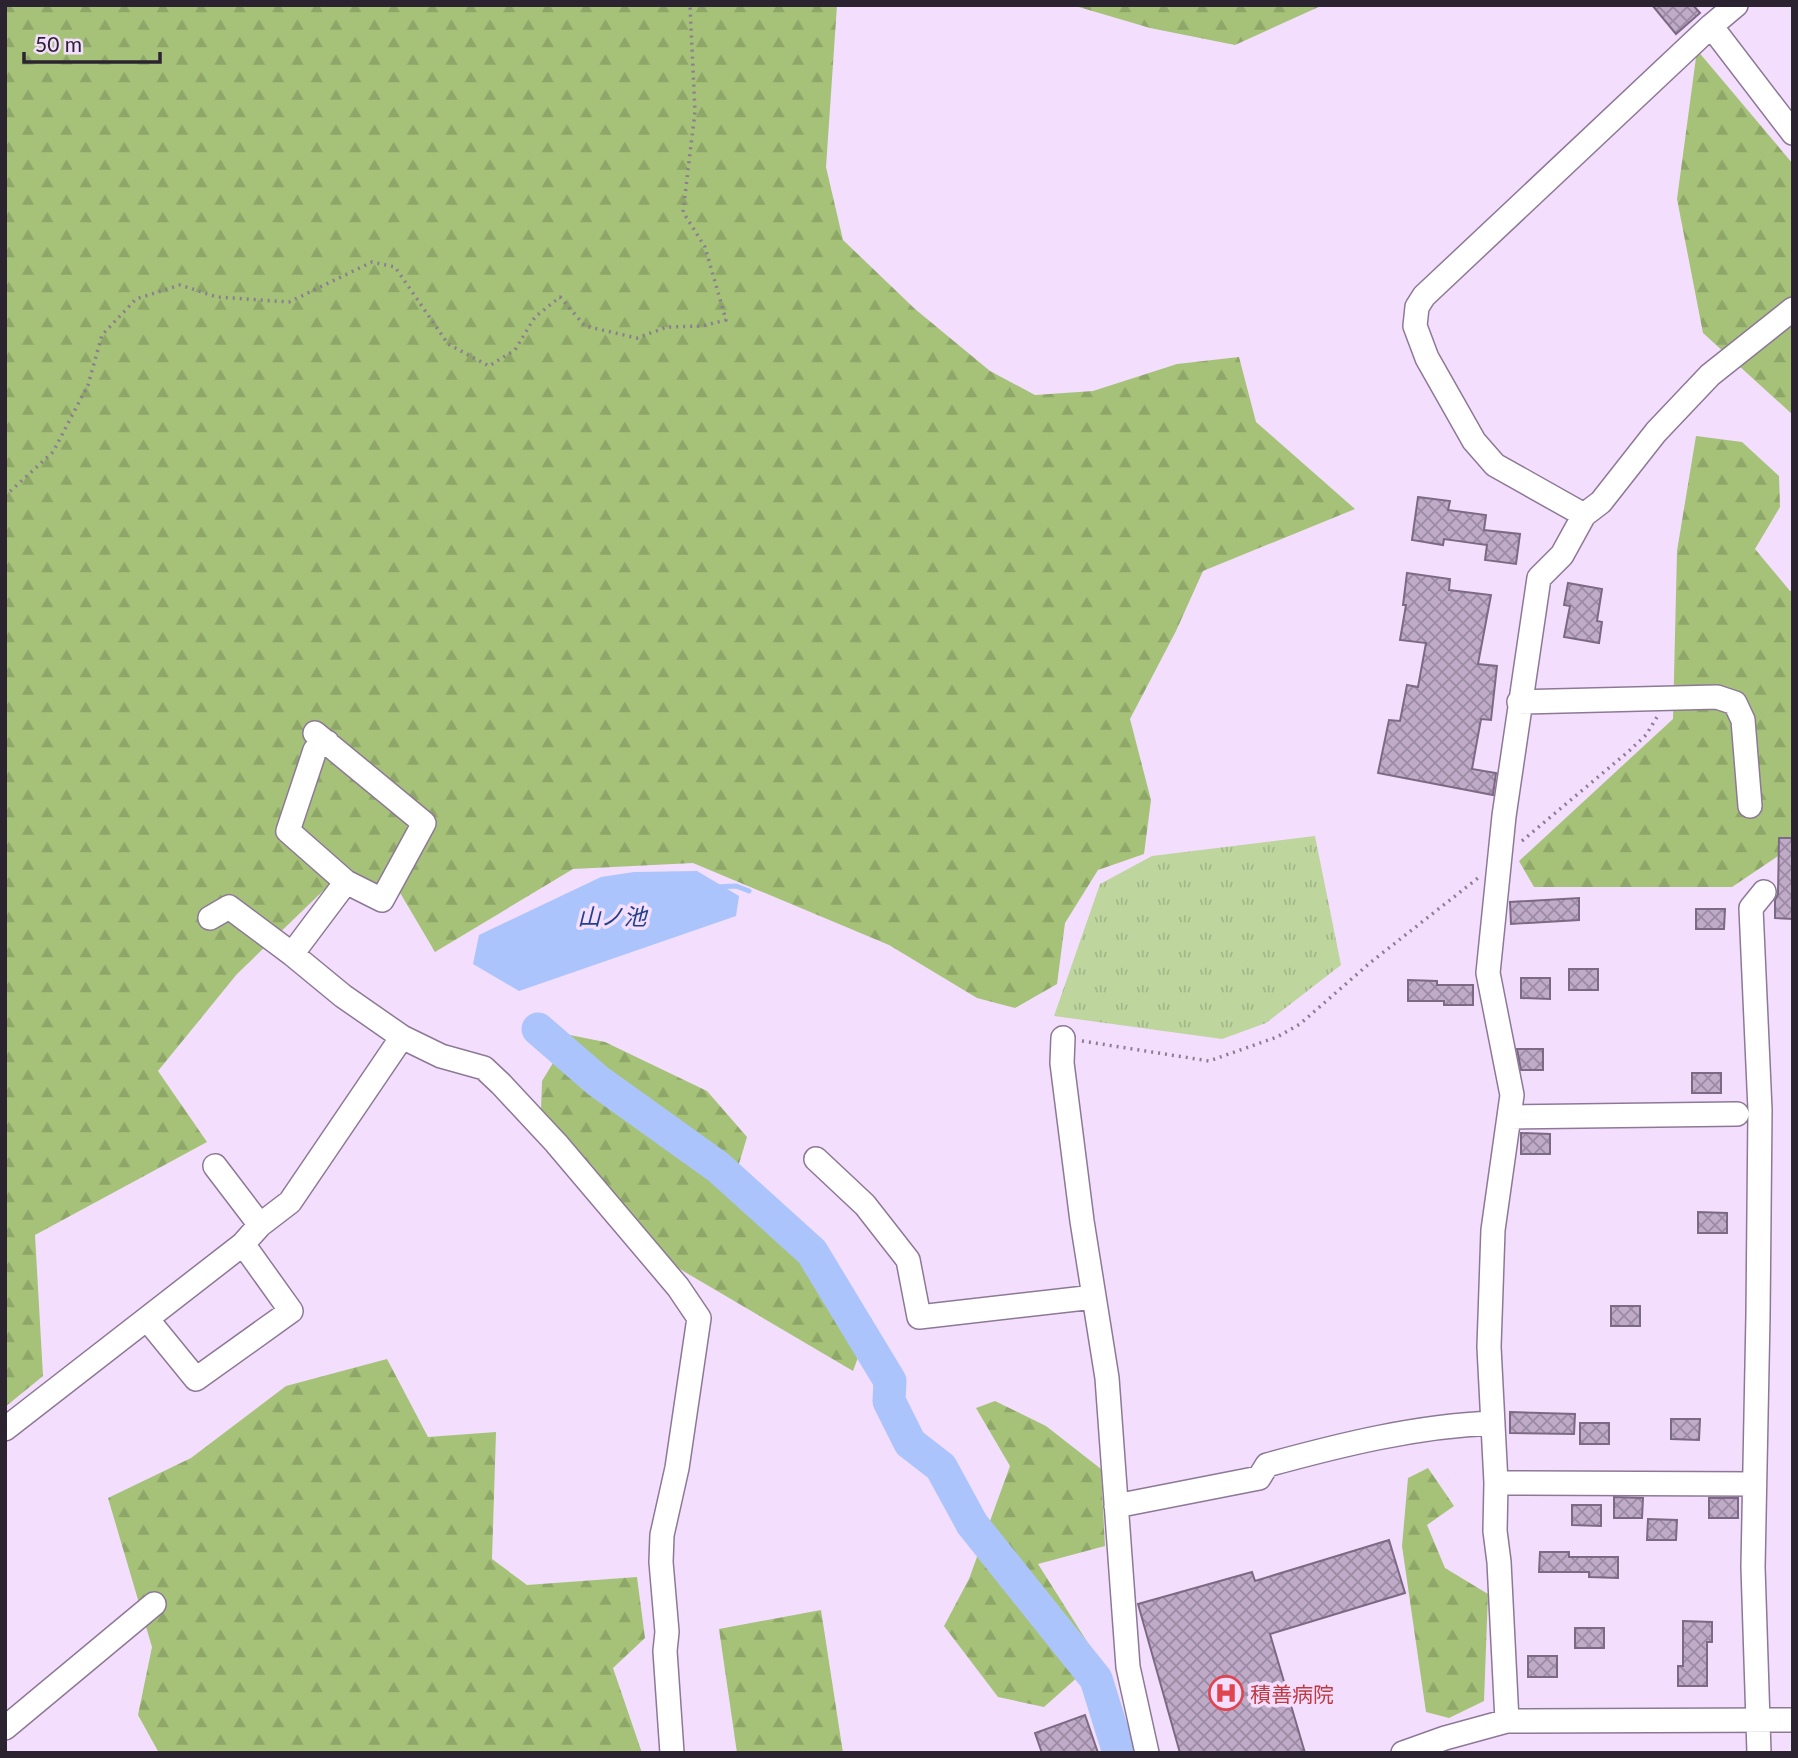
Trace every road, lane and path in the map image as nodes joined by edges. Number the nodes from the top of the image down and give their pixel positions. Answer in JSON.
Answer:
{"nodes":[{"id":1,"x":690,"y":5,"type":"edge"},
{"id":2,"x":1736,"y":5,"type":"edge"},
{"id":3,"x":1711,"y":26,"type":"junction"},
{"id":4,"x":1793,"y":133,"type":"edge"},
{"id":5,"x":1793,"y":309,"type":"edge"},
{"id":6,"x":5,"y":496,"type":"edge"},
{"id":7,"x":1584,"y":515,"type":"junction"},
{"id":8,"x":1668,"y":699,"type":"junction"},
{"id":9,"x":1519,"y":702,"type":"junction"},
{"id":10,"x":1750,"y":806,"type":"dead end"},
{"id":11,"x":1499,"y":860,"type":"junction"},
{"id":12,"x":346,"y":882,"type":"junction"},
{"id":13,"x":1764,"y":892,"type":"dead end"},
{"id":14,"x":210,"y":918,"type":"dead end"},
{"id":15,"x":292,"y":954,"type":"junction"},
{"id":16,"x":402,"y":1037,"type":"junction"},
{"id":17,"x":1063,"y":1038,"type":"joint"},
{"id":18,"x":1737,"y":1114,"type":"dead end"},
{"id":19,"x":1509,"y":1117,"type":"junction"},
{"id":20,"x":817,"y":1159,"type":"dead end"},
{"id":21,"x":215,"y":1166,"type":"dead end"},
{"id":22,"x":260,"y":1225,"type":"junction"},
{"id":23,"x":243,"y":1244,"type":"junction"},
{"id":24,"x":1094,"y":1297,"type":"junction"},
{"id":25,"x":147,"y":1318,"type":"junction"},
{"id":26,"x":1493,"y":1423,"type":"junction"},
{"id":27,"x":5,"y":1429,"type":"edge"},
{"id":28,"x":1496,"y":1483,"type":"junction"},
{"id":29,"x":1754,"y":1484,"type":"junction"},
{"id":30,"x":1116,"y":1506,"type":"junction"},
{"id":31,"x":154,"y":1604,"type":"dead end"},
{"id":32,"x":1758,"y":1720,"type":"junction"},
{"id":33,"x":1793,"y":1720,"type":"edge"},
{"id":34,"x":1507,"y":1721,"type":"junction"},
{"id":35,"x":5,"y":1728,"type":"edge"},
{"id":36,"x":1446,"y":1745,"type":"edge"},
{"id":37,"x":673,"y":1753,"type":"edge"},
{"id":38,"x":1147,"y":1753,"type":"edge"},
{"id":39,"x":1403,"y":1753,"type":"edge"},
{"id":40,"x":1759,"y":1753,"type":"edge"}],
"edges":[{"from":1,"to":6,"type":"path"},
{"from":2,"to":3,"type":"street"},
{"from":3,"to":4,"type":"street"},
{"from":3,"to":7,"type":"street"},
{"from":5,"to":7,"type":"street"},
{"from":7,"to":9,"type":"street"},
{"from":8,"to":9,"type":"street"},
{"from":8,"to":10,"type":"street"},
{"from":8,"to":11,"type":"path"},
{"from":9,"to":11,"type":"street"},
{"from":11,"to":17,"type":"path"},
{"from":11,"to":19,"type":"street"},
{"from":12,"to":12,"type":"street"},
{"from":12,"to":15,"type":"street"},
{"from":13,"to":29,"type":"street"},
{"from":14,"to":15,"type":"street"},
{"from":15,"to":16,"type":"street"},
{"from":16,"to":22,"type":"street"},
{"from":16,"to":37,"type":"street"},
{"from":17,"to":24,"type":"street"},
{"from":18,"to":19,"type":"street"},
{"from":19,"to":26,"type":"street"},
{"from":20,"to":24,"type":"street"},
{"from":21,"to":22,"type":"street"},
{"from":22,"to":23,"type":"street"},
{"from":23,"to":25,"type":"street"},
{"from":23,"to":25,"type":"street"},
{"from":24,"to":30,"type":"street"},
{"from":25,"to":27,"type":"street"},
{"from":26,"to":28,"type":"street"},
{"from":26,"to":30,"type":"street"},
{"from":28,"to":29,"type":"street"},
{"from":28,"to":34,"type":"street"},
{"from":29,"to":32,"type":"street"},
{"from":30,"to":38,"type":"street"},
{"from":31,"to":35,"type":"street"},
{"from":32,"to":33,"type":"street"},
{"from":32,"to":34,"type":"street"},
{"from":32,"to":40,"type":"street"},
{"from":34,"to":36,"type":"street"},
{"from":36,"to":39,"type":"street"}]}
